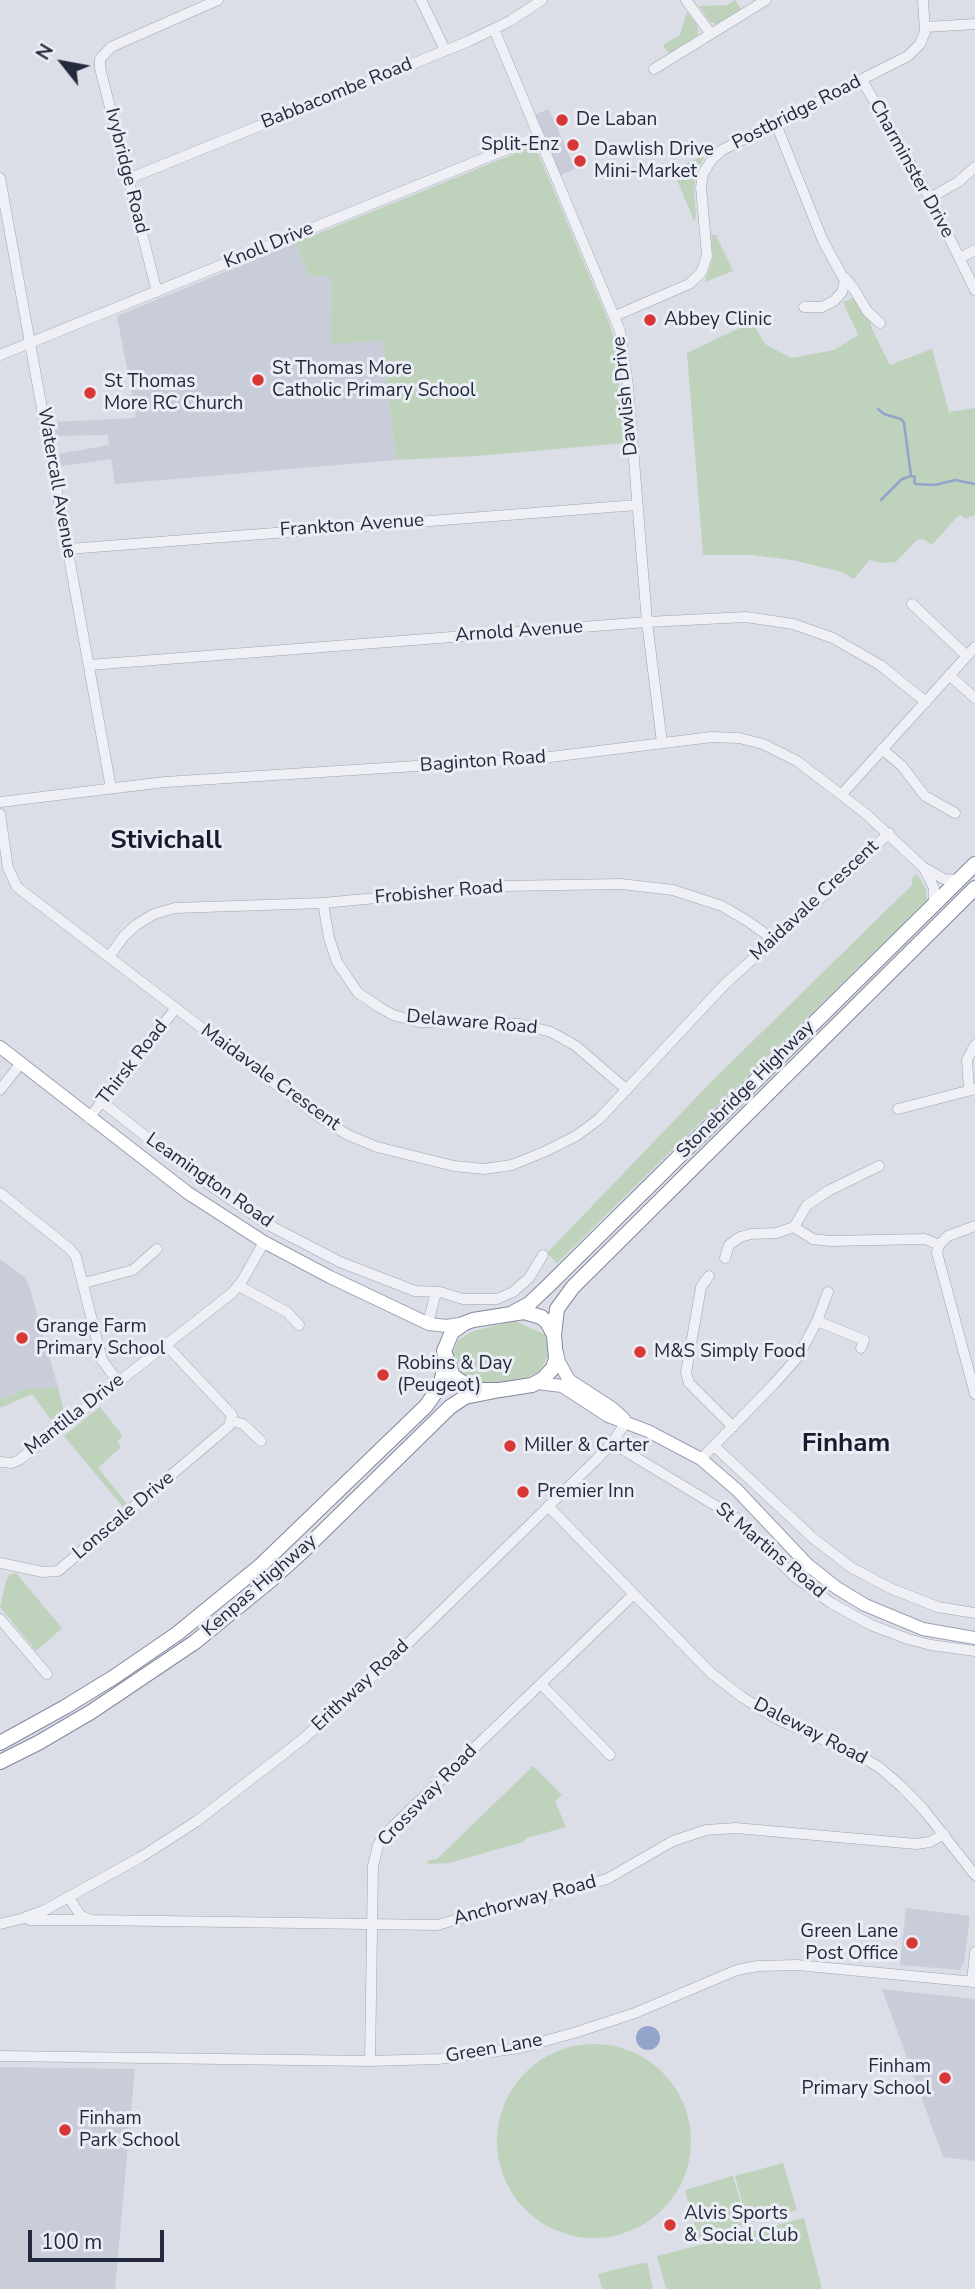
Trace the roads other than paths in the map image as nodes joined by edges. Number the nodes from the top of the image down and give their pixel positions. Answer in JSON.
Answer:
{"nodes":[{"id":1,"x":218,"y":0,"type":"edge"},
{"id":2,"x":421,"y":0,"type":"edge"},
{"id":3,"x":542,"y":0,"type":"edge"},
{"id":4,"x":686,"y":0,"type":"edge"},
{"id":5,"x":766,"y":0,"type":"edge"},
{"id":6,"x":923,"y":0,"type":"edge"},
{"id":7,"x":975,"y":24,"type":"edge"},
{"id":8,"x":926,"y":27,"type":"junction"},
{"id":9,"x":494,"y":29,"type":"junction"},
{"id":10,"x":711,"y":34,"type":"junction"},
{"id":11,"x":445,"y":50,"type":"junction"},
{"id":12,"x":654,"y":69,"type":"dead end"},
{"id":13,"x":862,"y":80,"type":"junction"},
{"id":14,"x":776,"y":124,"type":"junction"},
{"id":15,"x":539,"y":136,"type":"junction"},
{"id":16,"x":975,"y":167,"type":"edge"},
{"id":17,"x":0,"y":178,"type":"edge"},
{"id":18,"x":128,"y":178,"type":"junction"},
{"id":19,"x":930,"y":198,"type":"junction"},
{"id":20,"x":975,"y":250,"type":"edge"},
{"id":21,"x":960,"y":258,"type":"junction"},
{"id":22,"x":845,"y":278,"type":"junction"},
{"id":23,"x":975,"y":290,"type":"edge"},
{"id":24,"x":157,"y":292,"type":"junction"},
{"id":25,"x":804,"y":307,"type":"dead end"},
{"id":26,"x":615,"y":316,"type":"junction"},
{"id":27,"x":880,"y":323,"type":"dead end"},
{"id":28,"x":30,"y":343,"type":"junction"},
{"id":29,"x":0,"y":355,"type":"edge"},
{"id":30,"x":637,"y":505,"type":"junction"},
{"id":31,"x":68,"y":549,"type":"junction"},
{"id":32,"x":912,"y":604,"type":"dead end"},
{"id":33,"x":647,"y":622,"type":"junction"},
{"id":34,"x":975,"y":646,"type":"edge"},
{"id":35,"x":967,"y":656,"type":"junction"},
{"id":36,"x":89,"y":665,"type":"junction"},
{"id":37,"x":949,"y":675,"type":"junction"},
{"id":38,"x":975,"y":698,"type":"edge"},
{"id":39,"x":926,"y":702,"type":"junction"},
{"id":40,"x":662,"y":743,"type":"junction"},
{"id":41,"x":882,"y":749,"type":"junction"},
{"id":42,"x":111,"y":788,"type":"junction"},
{"id":43,"x":842,"y":794,"type":"junction"},
{"id":44,"x":0,"y":803,"type":"edge"},
{"id":45,"x":955,"y":813,"type":"dead end"},
{"id":46,"x":0,"y":814,"type":"edge"},
{"id":47,"x":889,"y":833,"type":"junction"},
{"id":48,"x":975,"y":864,"type":"edge"},
{"id":49,"x":923,"y":867,"type":"junction"},
{"id":50,"x":959,"y":880,"type":"junction"},
{"id":51,"x":975,"y":888,"type":"edge"},
{"id":52,"x":323,"y":903,"type":"junction"},
{"id":53,"x":934,"y":905,"type":"junction"},
{"id":54,"x":775,"y":940,"type":"junction"},
{"id":55,"x":109,"y":957,"type":"junction"},
{"id":56,"x":176,"y":1008,"type":"junction"},
{"id":57,"x":975,"y":1045,"type":"edge"},
{"id":58,"x":0,"y":1047,"type":"edge"},
{"id":59,"x":21,"y":1063,"type":"junction"},
{"id":60,"x":972,"y":1089,"type":"edge"},
{"id":61,"x":0,"y":1090,"type":"edge"},
{"id":62,"x":628,"y":1090,"type":"junction"},
{"id":63,"x":102,"y":1102,"type":"junction"},
{"id":64,"x":898,"y":1109,"type":"dead end"},
{"id":65,"x":89,"y":1118,"type":"junction"},
{"id":66,"x":879,"y":1166,"type":"dead end"},
{"id":67,"x":0,"y":1193,"type":"edge"},
{"id":68,"x":975,"y":1226,"type":"edge"},
{"id":69,"x":794,"y":1227,"type":"junction"},
{"id":70,"x":264,"y":1242,"type":"junction"},
{"id":71,"x":939,"y":1245,"type":"junction"},
{"id":72,"x":157,"y":1249,"type":"dead end"},
{"id":73,"x":543,"y":1255,"type":"dead end"},
{"id":74,"x":725,"y":1258,"type":"dead end"},
{"id":75,"x":709,"y":1276,"type":"dead end"},
{"id":76,"x":83,"y":1283,"type":"junction"},
{"id":77,"x":239,"y":1286,"type":"junction"},
{"id":78,"x":436,"y":1292,"type":"junction"},
{"id":79,"x":828,"y":1292,"type":"dead end"},
{"id":80,"x":514,"y":1312,"type":"junction"},
{"id":81,"x":817,"y":1321,"type":"junction"},
{"id":82,"x":429,"y":1323,"type":"junction"},
{"id":83,"x":465,"y":1323,"type":"junction"},
{"id":84,"x":299,"y":1325,"type":"dead end"},
{"id":85,"x":554,"y":1335,"type":"junction"},
{"id":86,"x":166,"y":1345,"type":"junction"},
{"id":87,"x":861,"y":1348,"type":"dead end"},
{"id":88,"x":556,"y":1351,"type":"junction"},
{"id":89,"x":445,"y":1357,"type":"junction"},
{"id":90,"x":118,"y":1382,"type":"junction"},
{"id":91,"x":538,"y":1383,"type":"junction"},
{"id":92,"x":500,"y":1390,"type":"junction"},
{"id":93,"x":975,"y":1394,"type":"edge"},
{"id":94,"x":232,"y":1421,"type":"junction"},
{"id":95,"x":626,"y":1422,"type":"junction"},
{"id":96,"x":733,"y":1427,"type":"junction"},
{"id":97,"x":261,"y":1441,"type":"dead end"},
{"id":98,"x":612,"y":1443,"type":"junction"},
{"id":99,"x":714,"y":1446,"type":"junction"},
{"id":100,"x":701,"y":1460,"type":"junction"},
{"id":101,"x":0,"y":1462,"type":"edge"},
{"id":102,"x":548,"y":1506,"type":"junction"},
{"id":103,"x":1,"y":1563,"type":"edge"},
{"id":104,"x":0,"y":1576,"type":"edge"},
{"id":105,"x":633,"y":1595,"type":"junction"},
{"id":106,"x":975,"y":1614,"type":"edge"},
{"id":107,"x":0,"y":1619,"type":"edge"},
{"id":108,"x":975,"y":1637,"type":"edge"},
{"id":109,"x":975,"y":1651,"type":"edge"},
{"id":110,"x":47,"y":1674,"type":"dead end"},
{"id":111,"x":541,"y":1684,"type":"junction"},
{"id":112,"x":0,"y":1743,"type":"edge"},
{"id":113,"x":610,"y":1755,"type":"dead end"},
{"id":114,"x":0,"y":1762,"type":"edge"},
{"id":115,"x":944,"y":1834,"type":"junction"},
{"id":116,"x":975,"y":1875,"type":"edge"},
{"id":117,"x":69,"y":1898,"type":"junction"},
{"id":118,"x":58,"y":1904,"type":"joint"},
{"id":119,"x":21,"y":1919,"type":"junction"},
{"id":120,"x":92,"y":1920,"type":"junction"},
{"id":121,"x":0,"y":1924,"type":"edge"},
{"id":122,"x":372,"y":1925,"type":"junction"},
{"id":123,"x":975,"y":1952,"type":"edge"},
{"id":124,"x":973,"y":1982,"type":"edge"},
{"id":125,"x":0,"y":2056,"type":"edge"},
{"id":126,"x":370,"y":2061,"type":"junction"}],
"edges":[{"from":1,"to":18,"type":"street","name":"Ivybridge Road"},
{"from":2,"to":11,"type":"street"},
{"from":3,"to":9,"type":"street","name":"Babbacombe Road"},
{"from":4,"to":10,"type":"street"},
{"from":5,"to":10,"type":"street"},
{"from":6,"to":8,"type":"street"},
{"from":7,"to":8,"type":"street"},
{"from":8,"to":13,"type":"street","name":"Postbridge Road"},
{"from":9,"to":11,"type":"street","name":"Babbacombe Road"},
{"from":9,"to":15,"type":"street","name":"Dawlish Drive"},
{"from":10,"to":12,"type":"street"},
{"from":11,"to":18,"type":"street","name":"Babbacombe Road"},
{"from":13,"to":14,"type":"street","name":"Postbridge Road"},
{"from":13,"to":19,"type":"street","name":"Charminster Drive"},
{"from":14,"to":22,"type":"street"},
{"from":14,"to":26,"type":"street","name":"Postbridge Road"},
{"from":15,"to":24,"type":"street","name":"Knoll Drive"},
{"from":15,"to":26,"type":"street","name":"Dawlish Drive"},
{"from":16,"to":19,"type":"street"},
{"from":17,"to":28,"type":"street","name":"Watercall Avenue"},
{"from":18,"to":24,"type":"street","name":"Ivybridge Road"},
{"from":19,"to":21,"type":"street","name":"Charminster Drive"},
{"from":20,"to":21,"type":"street","name":"Charminster Drive"},
{"from":21,"to":23,"type":"street","name":"Charminster Drive"},
{"from":22,"to":25,"type":"street"},
{"from":22,"to":27,"type":"street"},
{"from":24,"to":28,"type":"street","name":"Knoll Drive"},
{"from":26,"to":30,"type":"street","name":"Dawlish Drive"},
{"from":28,"to":29,"type":"street","name":"Knoll Drive"},
{"from":28,"to":31,"type":"street","name":"Watercall Avenue"},
{"from":30,"to":31,"type":"street","name":"Frankton Avenue"},
{"from":30,"to":33,"type":"street","name":"Dawlish Drive"},
{"from":31,"to":36,"type":"street","name":"Watercall Avenue"},
{"from":32,"to":35,"type":"street"},
{"from":33,"to":36,"type":"street","name":"Arnold Avenue"},
{"from":33,"to":39,"type":"street","name":"Arnold Avenue"},
{"from":33,"to":40,"type":"street","name":"Dawlish Drive"},
{"from":34,"to":35,"type":"street"},
{"from":35,"to":37,"type":"street"},
{"from":36,"to":42,"type":"street","name":"Watercall Avenue"},
{"from":37,"to":38,"type":"street"},
{"from":37,"to":39,"type":"street"},
{"from":39,"to":41,"type":"street"},
{"from":40,"to":42,"type":"street","name":"Baginton Road"},
{"from":40,"to":43,"type":"street","name":"Baginton Road"},
{"from":41,"to":43,"type":"street"},
{"from":41,"to":45,"type":"street"},
{"from":42,"to":44,"type":"street","name":"Baginton Road"},
{"from":43,"to":47,"type":"street","name":"Baginton Road"},
{"from":46,"to":55,"type":"street","name":"Maidavale Crescent"},
{"from":47,"to":49,"type":"street","name":"Baginton Road"},
{"from":47,"to":54,"type":"street","name":"Maidavale Crescent"},
{"from":48,"to":50,"type":"highway","name":"Stonebridge Highway"},
{"from":49,"to":50,"type":"street","name":"Baginton Road"},
{"from":49,"to":53,"type":"street","name":"Baginton Road"},
{"from":50,"to":53,"type":"highway","name":"Stonebridge Highway"},
{"from":51,"to":85,"type":"highway","name":"Stonebridge Highway"},
{"from":52,"to":54,"type":"street","name":"Frobisher Road"},
{"from":52,"to":55,"type":"street","name":"Frobisher Road"},
{"from":52,"to":62,"type":"street","name":"Delaware Road"},
{"from":53,"to":80,"type":"highway","name":"Stonebridge Highway"},
{"from":54,"to":62,"type":"street","name":"Maidavale Crescent"},
{"from":55,"to":56,"type":"street","name":"Maidavale Crescent"},
{"from":56,"to":62,"type":"street","name":"Maidavale Crescent"},
{"from":56,"to":63,"type":"street","name":"Thirsk Road"},
{"from":57,"to":60,"type":"street"},
{"from":58,"to":59,"type":"main road","name":"Leamington Road"},
{"from":59,"to":61,"type":"street"},
{"from":59,"to":65,"type":"main road","name":"Leamington Road"},
{"from":60,"to":64,"type":"street"},
{"from":63,"to":65,"type":"street","name":"Thirsk Road"},
{"from":63,"to":78,"type":"street","name":"Leamington Road"},
{"from":65,"to":70,"type":"main road","name":"Leamington Road"},
{"from":66,"to":69,"type":"street"},
{"from":67,"to":76,"type":"street"},
{"from":68,"to":71,"type":"street"},
{"from":69,"to":71,"type":"street"},
{"from":69,"to":74,"type":"street"},
{"from":70,"to":77,"type":"street","name":"Mantilla Drive"},
{"from":70,"to":82,"type":"main road","name":"Leamington Road"},
{"from":71,"to":93,"type":"street"},
{"from":72,"to":76,"type":"street"},
{"from":73,"to":78,"type":"street","name":"Leamington Road"},
{"from":75,"to":96,"type":"street"},
{"from":76,"to":90,"type":"street"},
{"from":77,"to":84,"type":"street"},
{"from":77,"to":86,"type":"street","name":"Mantilla Drive"},
{"from":78,"to":82,"type":"street"},
{"from":79,"to":81,"type":"street"},
{"from":80,"to":83,"type":"highway"},
{"from":80,"to":85,"type":"highway"},
{"from":81,"to":87,"type":"street"},
{"from":81,"to":96,"type":"street"},
{"from":82,"to":83,"type":"main road","name":"Leamington Road"},
{"from":82,"to":89,"type":"main road"},
{"from":83,"to":89,"type":"highway"},
{"from":85,"to":88,"type":"highway"},
{"from":86,"to":90,"type":"street","name":"Mantilla Drive"},
{"from":86,"to":94,"type":"street"},
{"from":88,"to":91,"type":"highway"},
{"from":88,"to":95,"type":"main road","name":"St Martins Road"},
{"from":89,"to":92,"type":"highway"},
{"from":89,"to":112,"type":"highway","name":"Kenpas Highway"},
{"from":90,"to":101,"type":"street","name":"Mantilla Drive"},
{"from":91,"to":92,"type":"highway"},
{"from":91,"to":95,"type":"main road","name":"St Martins Road"},
{"from":92,"to":114,"type":"highway","name":"Kenpas Highway"},
{"from":94,"to":97,"type":"street"},
{"from":94,"to":103,"type":"street","name":"Lonscale Drive"},
{"from":95,"to":98,"type":"street","name":"Erithway Road"},
{"from":95,"to":100,"type":"main road","name":"St Martins Road"},
{"from":96,"to":99,"type":"street"},
{"from":98,"to":102,"type":"street","name":"Erithway Road"},
{"from":98,"to":109,"type":"street","name":"St Martins Road"},
{"from":99,"to":100,"type":"street"},
{"from":99,"to":106,"type":"street","name":"St Martins Road"},
{"from":100,"to":108,"type":"main road","name":"St Martins Road"},
{"from":102,"to":105,"type":"street","name":"Daleway Road"},
{"from":102,"to":117,"type":"street","name":"Erithway Road"},
{"from":103,"to":104,"type":"street"},
{"from":105,"to":111,"type":"street","name":"Crossway Road"},
{"from":105,"to":115,"type":"street","name":"Daleway Road"},
{"from":107,"to":110,"type":"street"},
{"from":111,"to":113,"type":"street"},
{"from":111,"to":122,"type":"street","name":"Crossway Road"},
{"from":115,"to":116,"type":"street","name":"Daleway Road"},
{"from":115,"to":122,"type":"street","name":"Anchorway Road"},
{"from":117,"to":118,"type":"street","name":"Erithway Road"},
{"from":117,"to":120,"type":"street"},
{"from":118,"to":119,"type":"street","name":"Anchorway Road"},
{"from":119,"to":120,"type":"street","name":"Anchorway Road"},
{"from":119,"to":121,"type":"street","name":"Anchorway Road"},
{"from":120,"to":122,"type":"street","name":"Anchorway Road"},
{"from":122,"to":126,"type":"street","name":"Crossway Road"},
{"from":123,"to":124,"type":"street"},
{"from":124,"to":126,"type":"street","name":"Green Lane"},
{"from":125,"to":126,"type":"street","name":"Green Lane"}]}
